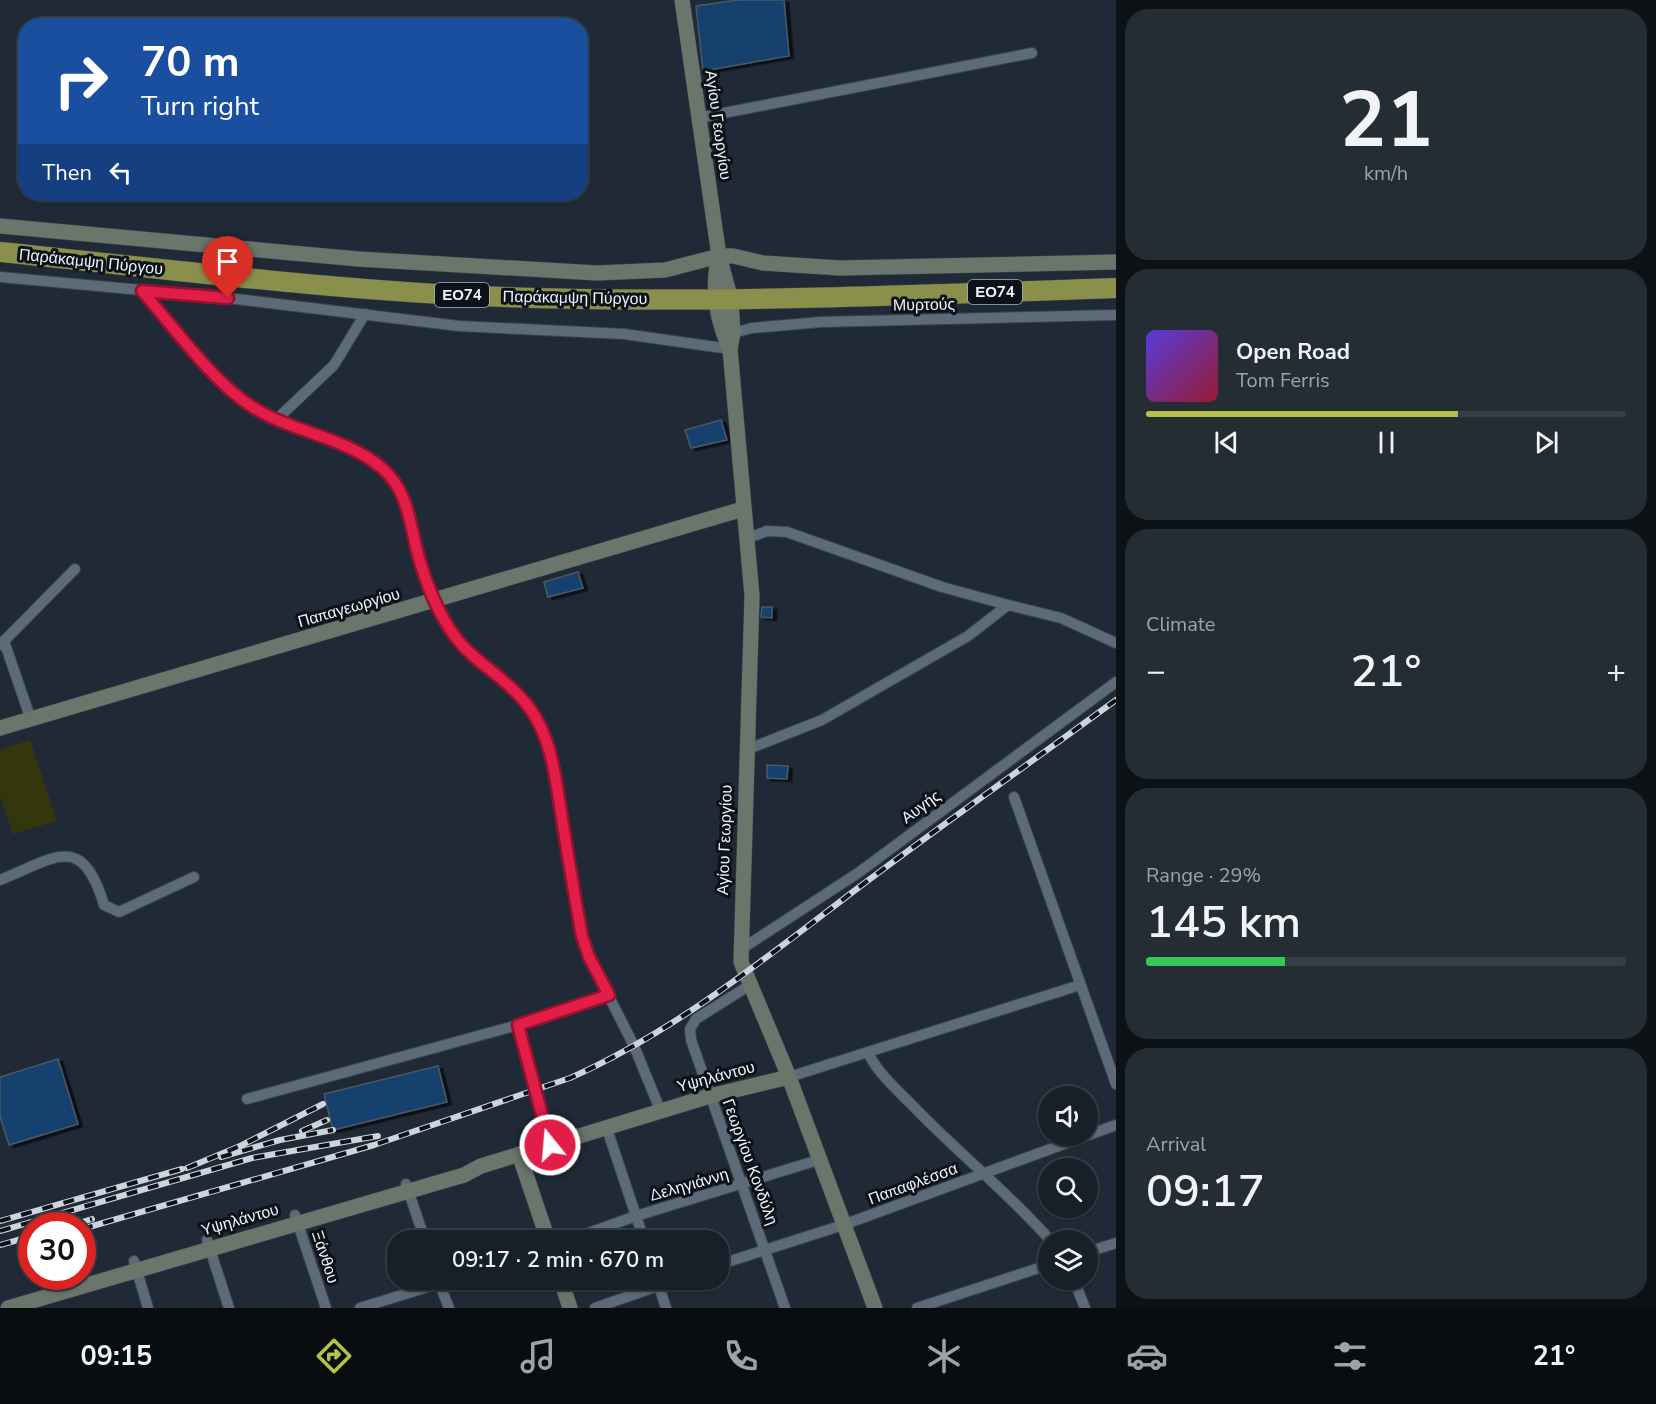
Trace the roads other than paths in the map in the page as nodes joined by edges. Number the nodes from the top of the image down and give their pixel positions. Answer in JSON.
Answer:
{"nodes":[{"id":1,"x":682,"y":0,"type":"edge"},
{"id":2,"x":1032,"y":53,"type":"dead end"},
{"id":3,"x":698,"y":118,"type":"junction"},
{"id":4,"x":0,"y":226,"type":"edge"},
{"id":5,"x":0,"y":252,"type":"edge"},
{"id":6,"x":719,"y":256,"type":"junction"},
{"id":7,"x":1116,"y":262,"type":"edge"},
{"id":8,"x":0,"y":277,"type":"edge"},
{"id":9,"x":1116,"y":288,"type":"edge"},
{"id":10,"x":142,"y":291,"type":"junction"},
{"id":11,"x":723,"y":300,"type":"junction"},
{"id":12,"x":365,"y":315,"type":"junction"},
{"id":13,"x":1116,"y":315,"type":"edge"},
{"id":14,"x":733,"y":333,"type":"junction"},
{"id":15,"x":730,"y":349,"type":"junction"},
{"id":16,"x":276,"y":420,"type":"junction"},
{"id":17,"x":743,"y":509,"type":"junction"},
{"id":18,"x":746,"y":538,"type":"junction"},
{"id":19,"x":75,"y":568,"type":"dead end"},
{"id":20,"x":436,"y":601,"type":"junction"},
{"id":21,"x":1008,"y":605,"type":"junction"},
{"id":22,"x":2,"y":643,"type":"edge"},
{"id":23,"x":1116,"y":643,"type":"edge"},
{"id":24,"x":1116,"y":682,"type":"edge"},
{"id":25,"x":31,"y":720,"type":"junction"},
{"id":26,"x":0,"y":728,"type":"edge"},
{"id":27,"x":746,"y":750,"type":"junction"},
{"id":28,"x":1014,"y":797,"type":"dead end"},
{"id":29,"x":194,"y":877,"type":"dead end"},
{"id":30,"x":0,"y":880,"type":"edge"},
{"id":31,"x":740,"y":950,"type":"junction"},
{"id":32,"x":750,"y":985,"type":"junction"},
{"id":33,"x":1080,"y":985,"type":"junction"},
{"id":34,"x":609,"y":995,"type":"junction"},
{"id":35,"x":518,"y":1025,"type":"junction"},
{"id":36,"x":868,"y":1053,"type":"junction"},
{"id":37,"x":789,"y":1077,"type":"junction"},
{"id":38,"x":1116,"y":1084,"type":"edge"},
{"id":39,"x":710,"y":1096,"type":"junction"},
{"id":40,"x":247,"y":1099,"type":"dead end"},
{"id":41,"x":661,"y":1112,"type":"junction"},
{"id":42,"x":1116,"y":1125,"type":"edge"},
{"id":43,"x":607,"y":1129,"type":"junction"},
{"id":44,"x":550,"y":1145,"type":"junction"},
{"id":45,"x":519,"y":1154,"type":"junction"},
{"id":46,"x":818,"y":1160,"type":"junction"},
{"id":47,"x":985,"y":1174,"type":"junction"},
{"id":48,"x":741,"y":1185,"type":"junction"},
{"id":49,"x":407,"y":1187,"type":"junction"},
{"id":50,"x":636,"y":1216,"type":"junction"},
{"id":51,"x":296,"y":1219,"type":"junction"},
{"id":52,"x":843,"y":1225,"type":"junction"},
{"id":53,"x":422,"y":1230,"type":"edge"},
{"id":54,"x":545,"y":1230,"type":"edge"},
{"id":55,"x":597,"y":1230,"type":"edge"},
{"id":56,"x":641,"y":1230,"type":"edge"},
{"id":57,"x":1040,"y":1230,"type":"edge"},
{"id":58,"x":1116,"y":1243,"type":"edge"},
{"id":59,"x":208,"y":1244,"type":"junction"},
{"id":60,"x":1098,"y":1249,"type":"edge"},
{"id":61,"x":765,"y":1250,"type":"junction"},
{"id":62,"x":729,"y":1261,"type":"edge"},
{"id":63,"x":135,"y":1266,"type":"junction"},
{"id":64,"x":1038,"y":1268,"type":"edge"},
{"id":65,"x":96,"y":1273,"type":"edge"},
{"id":66,"x":58,"y":1290,"type":"edge"},
{"id":67,"x":415,"y":1290,"type":"edge"},
{"id":68,"x":444,"y":1290,"type":"edge"},
{"id":69,"x":564,"y":1290,"type":"edge"},
{"id":70,"x":638,"y":1290,"type":"edge"},
{"id":71,"x":660,"y":1290,"type":"edge"},
{"id":72,"x":1078,"y":1290,"type":"edge"},
{"id":73,"x":44,"y":1298,"type":"edge"},
{"id":74,"x":0,"y":1300,"type":"edge"},
{"id":75,"x":8,"y":1308,"type":"edge"},
{"id":76,"x":148,"y":1308,"type":"edge"},
{"id":77,"x":229,"y":1308,"type":"edge"},
{"id":78,"x":326,"y":1308,"type":"edge"},
{"id":79,"x":360,"y":1308,"type":"edge"},
{"id":80,"x":449,"y":1308,"type":"edge"},
{"id":81,"x":570,"y":1308,"type":"edge"},
{"id":82,"x":595,"y":1308,"type":"edge"},
{"id":83,"x":666,"y":1308,"type":"edge"},
{"id":84,"x":785,"y":1308,"type":"edge"},
{"id":85,"x":875,"y":1308,"type":"edge"},
{"id":86,"x":917,"y":1308,"type":"edge"},
{"id":87,"x":1085,"y":1308,"type":"edge"}],
"edges":[{"from":1,"to":3,"type":"street","name":"Αγίου Γεωργίου"},
{"from":2,"to":3,"type":"street"},
{"from":3,"to":6,"type":"street","name":"Αγίου Γεωργίου"},
{"from":4,"to":6,"type":"street"},
{"from":5,"to":11,"type":"highway","name":"Παράκαμψη Πύργου","number":"ΕΟ74"},
{"from":6,"to":7,"type":"street"},
{"from":6,"to":11,"type":"street","name":"Αγίου Γεωργίου"},
{"from":8,"to":10,"type":"street"},
{"from":9,"to":11,"type":"highway","name":"Παράκαμψη Πύργου","number":"ΕΟ74"},
{"from":10,"to":12,"type":"street"},
{"from":10,"to":16,"type":"street"},
{"from":11,"to":14,"type":"street","name":"Αγίου Γεωργίου"},
{"from":11,"to":15,"type":"street","name":"Αγίου Γεωργίου"},
{"from":12,"to":15,"type":"street"},
{"from":12,"to":16,"type":"street"},
{"from":13,"to":14,"type":"street","name":"Μυρτούς"},
{"from":14,"to":15,"type":"street","name":"Αγίου Γεωργίου"},
{"from":15,"to":17,"type":"street","name":"Αγίου Γεωργίου"},
{"from":16,"to":20,"type":"street"},
{"from":17,"to":18,"type":"street","name":"Αγίου Γεωργίου"},
{"from":17,"to":20,"type":"street","name":"Παπαγεωργίου"},
{"from":18,"to":21,"type":"street"},
{"from":18,"to":27,"type":"street","name":"Αγίου Γεωργίου"},
{"from":19,"to":22,"type":"street"},
{"from":20,"to":25,"type":"street","name":"Παπαγεωργίου"},
{"from":20,"to":34,"type":"street"},
{"from":21,"to":23,"type":"street"},
{"from":21,"to":27,"type":"street"},
{"from":22,"to":25,"type":"street"},
{"from":24,"to":31,"type":"street","name":"Αυγής"},
{"from":25,"to":26,"type":"street","name":"Παπαγεωργίου"},
{"from":27,"to":31,"type":"street","name":"Αγίου Γεωργίου"},
{"from":28,"to":33,"type":"street"},
{"from":29,"to":30,"type":"street"},
{"from":31,"to":32,"type":"street","name":"Αγίου Γεωργίου"},
{"from":32,"to":37,"type":"street","name":"Αγίου Γεωργίου"},
{"from":32,"to":39,"type":"street","name":"Γεωργίου Κονδύλη"},
{"from":33,"to":36,"type":"street"},
{"from":33,"to":38,"type":"street"},
{"from":34,"to":35,"type":"street"},
{"from":34,"to":41,"type":"street"},
{"from":35,"to":40,"type":"street"},
{"from":35,"to":44,"type":"street"},
{"from":36,"to":37,"type":"street"},
{"from":36,"to":47,"type":"street"},
{"from":37,"to":39,"type":"street","name":"Υψηλάντου"},
{"from":37,"to":46,"type":"street","name":"Αγίου Γεωργίου"},
{"from":39,"to":41,"type":"street","name":"Υψηλάντου"},
{"from":39,"to":48,"type":"street","name":"Γεωργίου Κονδύλη"},
{"from":41,"to":43,"type":"street","name":"Υψηλάντου"},
{"from":42,"to":47,"type":"street","name":"Παπαφλέσσα"},
{"from":43,"to":44,"type":"street","name":"Υψηλάντου"},
{"from":43,"to":50,"type":"street"},
{"from":44,"to":45,"type":"street","name":"Υψηλάντου"},
{"from":45,"to":49,"type":"street","name":"Υψηλάντου"},
{"from":45,"to":54,"type":"street"},
{"from":46,"to":48,"type":"street","name":"Δεληγιάννη"},
{"from":46,"to":52,"type":"street","name":"Αγίου Γεωργίου"},
{"from":47,"to":52,"type":"street","name":"Παπαφλέσσα"},
{"from":47,"to":57,"type":"street"},
{"from":48,"to":50,"type":"street","name":"Δεληγιάννη"},
{"from":48,"to":61,"type":"street","name":"Γεωργίου Κονδύλη"},
{"from":49,"to":51,"type":"street","name":"Υψηλάντου"},
{"from":49,"to":53,"type":"street"},
{"from":50,"to":55,"type":"street","name":"Δεληγιάννη"},
{"from":50,"to":56,"type":"street"},
{"from":51,"to":59,"type":"street","name":"Υψηλάντου"},
{"from":51,"to":78,"type":"street","name":"Ξάνθου"},
{"from":52,"to":61,"type":"street","name":"Παπαφλέσσα"},
{"from":52,"to":85,"type":"street","name":"Αγίου Γεωργίου"},
{"from":58,"to":60,"type":"street"},
{"from":59,"to":63,"type":"street","name":"Υψηλάντου"},
{"from":59,"to":77,"type":"street"},
{"from":61,"to":62,"type":"street","name":"Παπαφλέσσα"},
{"from":61,"to":84,"type":"street","name":"Γεωργίου Κονδύλη"},
{"from":63,"to":65,"type":"street","name":"Υψηλάντου"},
{"from":63,"to":73,"type":"street","name":"Υψηλάντου"},
{"from":63,"to":76,"type":"street"},
{"from":64,"to":86,"type":"street"},
{"from":66,"to":73,"type":"street","name":"Υψηλάντου"},
{"from":67,"to":79,"type":"street"},
{"from":68,"to":80,"type":"street"},
{"from":69,"to":81,"type":"street"},
{"from":70,"to":82,"type":"street"},
{"from":71,"to":83,"type":"street"},
{"from":72,"to":87,"type":"street"},
{"from":73,"to":74,"type":"street","name":"Υψηλάντου"},
{"from":73,"to":75,"type":"street","name":"Υψηλάντου"}]}
